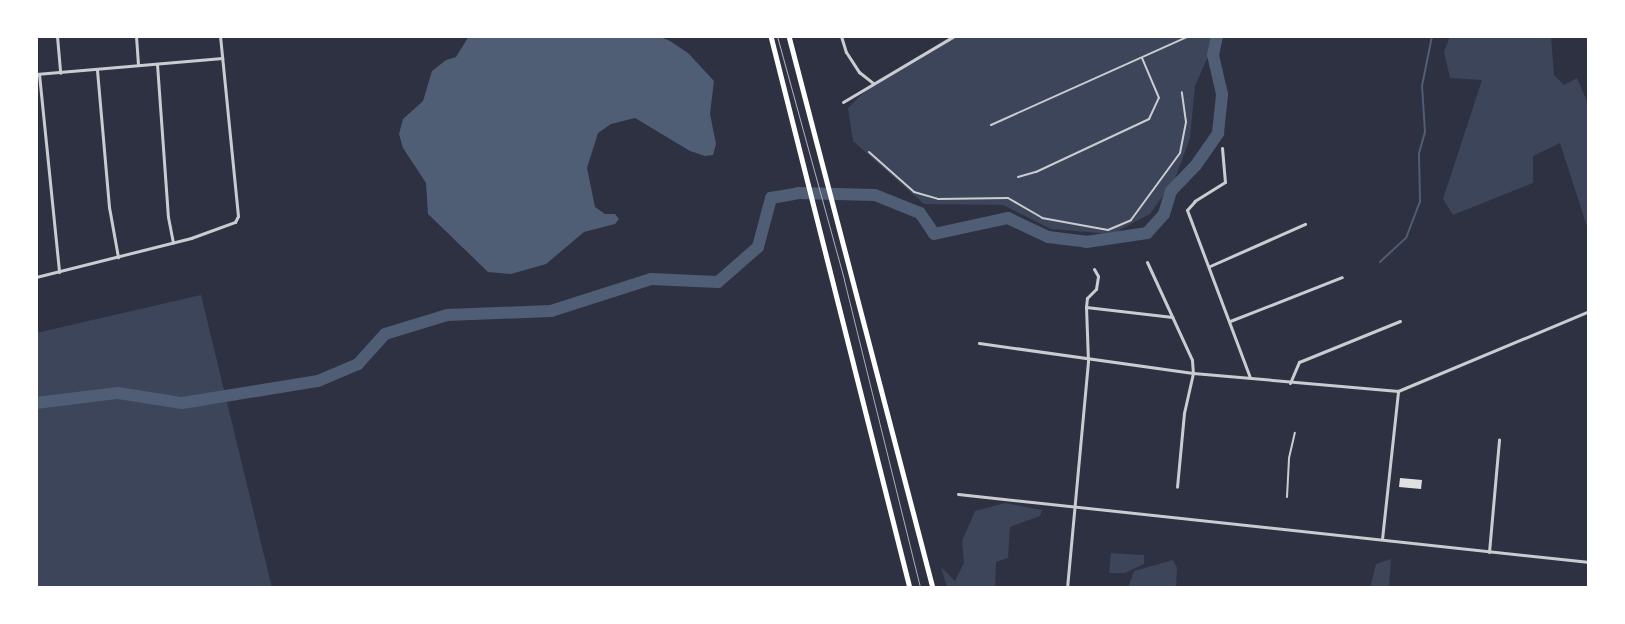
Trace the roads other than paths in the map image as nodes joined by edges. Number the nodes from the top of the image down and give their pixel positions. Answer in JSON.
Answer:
{"nodes":[{"id":1,"x":57,"y":36,"type":"edge"},
{"id":2,"x":136,"y":36,"type":"edge"},
{"id":3,"x":220,"y":36,"type":"edge"},
{"id":4,"x":771,"y":36,"type":"edge"},
{"id":5,"x":789,"y":36,"type":"edge"},
{"id":6,"x":841,"y":36,"type":"edge"},
{"id":7,"x":954,"y":36,"type":"edge"},
{"id":8,"x":1189,"y":36,"type":"edge"},
{"id":9,"x":222,"y":58,"type":"junction"},
{"id":10,"x":1142,"y":58,"type":"junction"},
{"id":11,"x":157,"y":64,"type":"junction"},
{"id":12,"x":138,"y":66,"type":"junction"},
{"id":13,"x":97,"y":70,"type":"junction"},
{"id":14,"x":60,"y":73,"type":"junction"},
{"id":15,"x":38,"y":74,"type":"edge"},
{"id":16,"x":873,"y":83,"type":"junction"},
{"id":17,"x":1182,"y":92,"type":"dead end"},
{"id":18,"x":843,"y":102,"type":"dead end"},
{"id":19,"x":991,"y":125,"type":"dead end"},
{"id":20,"x":1222,"y":148,"type":"dead end"},
{"id":21,"x":869,"y":152,"type":"dead end"},
{"id":22,"x":1018,"y":177,"type":"dead end"},
{"id":23,"x":1305,"y":224,"type":"dead end"},
{"id":24,"x":173,"y":243,"type":"junction"},
{"id":25,"x":118,"y":257,"type":"junction"},
{"id":26,"x":1148,"y":262,"type":"dead end"},
{"id":27,"x":1210,"y":266,"type":"junction"},
{"id":28,"x":1094,"y":269,"type":"dead end"},
{"id":29,"x":59,"y":272,"type":"junction"},
{"id":30,"x":36,"y":277,"type":"edge"},
{"id":31,"x":1342,"y":277,"type":"dead end"},
{"id":32,"x":1086,"y":307,"type":"junction"},
{"id":33,"x":1589,"y":311,"type":"edge"},
{"id":34,"x":1172,"y":317,"type":"junction"},
{"id":35,"x":1230,"y":321,"type":"junction"},
{"id":36,"x":1400,"y":321,"type":"dead end"},
{"id":37,"x":979,"y":343,"type":"dead end"},
{"id":38,"x":1088,"y":361,"type":"junction"},
{"id":39,"x":1193,"y":373,"type":"junction"},
{"id":40,"x":1250,"y":378,"type":"junction"},
{"id":41,"x":1290,"y":383,"type":"junction"},
{"id":42,"x":1398,"y":391,"type":"junction"},
{"id":43,"x":1295,"y":433,"type":"dead end"},
{"id":44,"x":1498,"y":439,"type":"dead end"},
{"id":45,"x":1178,"y":486,"type":"dead end"},
{"id":46,"x":958,"y":494,"type":"dead end"},
{"id":47,"x":1287,"y":498,"type":"dead end"},
{"id":48,"x":1076,"y":506,"type":"junction"},
{"id":49,"x":1382,"y":539,"type":"junction"},
{"id":50,"x":1489,"y":552,"type":"junction"},
{"id":51,"x":1589,"y":562,"type":"edge"},
{"id":52,"x":910,"y":588,"type":"edge"},
{"id":53,"x":933,"y":588,"type":"edge"},
{"id":54,"x":1067,"y":588,"type":"edge"}],
"edges":[{"from":1,"to":14,"type":"street"},
{"from":2,"to":12,"type":"street"},
{"from":3,"to":9,"type":"street"},
{"from":4,"to":52,"type":"main road"},
{"from":5,"to":53,"type":"main road"},
{"from":6,"to":16,"type":"street"},
{"from":7,"to":16,"type":"street"},
{"from":8,"to":10,"type":"lane"},
{"from":9,"to":11,"type":"street"},
{"from":9,"to":24,"type":"street"},
{"from":10,"to":19,"type":"lane"},
{"from":10,"to":22,"type":"lane"},
{"from":11,"to":12,"type":"street"},
{"from":11,"to":24,"type":"street"},
{"from":12,"to":13,"type":"street"},
{"from":13,"to":14,"type":"street"},
{"from":13,"to":25,"type":"street"},
{"from":14,"to":15,"type":"street"},
{"from":15,"to":29,"type":"street"},
{"from":16,"to":18,"type":"street"},
{"from":17,"to":21,"type":"lane"},
{"from":20,"to":27,"type":"street"},
{"from":23,"to":27,"type":"street"},
{"from":24,"to":25,"type":"street"},
{"from":25,"to":29,"type":"street"},
{"from":26,"to":34,"type":"street"},
{"from":27,"to":35,"type":"street"},
{"from":28,"to":32,"type":"street"},
{"from":29,"to":30,"type":"street"},
{"from":31,"to":35,"type":"street"},
{"from":32,"to":34,"type":"street"},
{"from":32,"to":38,"type":"street"},
{"from":33,"to":42,"type":"street"},
{"from":34,"to":39,"type":"street"},
{"from":35,"to":40,"type":"street"},
{"from":36,"to":41,"type":"street"},
{"from":37,"to":38,"type":"street"},
{"from":38,"to":39,"type":"street"},
{"from":38,"to":48,"type":"street"},
{"from":39,"to":40,"type":"street"},
{"from":39,"to":45,"type":"street"},
{"from":40,"to":41,"type":"street"},
{"from":41,"to":42,"type":"street"},
{"from":42,"to":49,"type":"street"},
{"from":43,"to":47,"type":"lane"},
{"from":44,"to":50,"type":"street"},
{"from":46,"to":48,"type":"street"},
{"from":48,"to":49,"type":"street"},
{"from":48,"to":54,"type":"street"},
{"from":49,"to":50,"type":"street"},
{"from":50,"to":51,"type":"street"}]}
